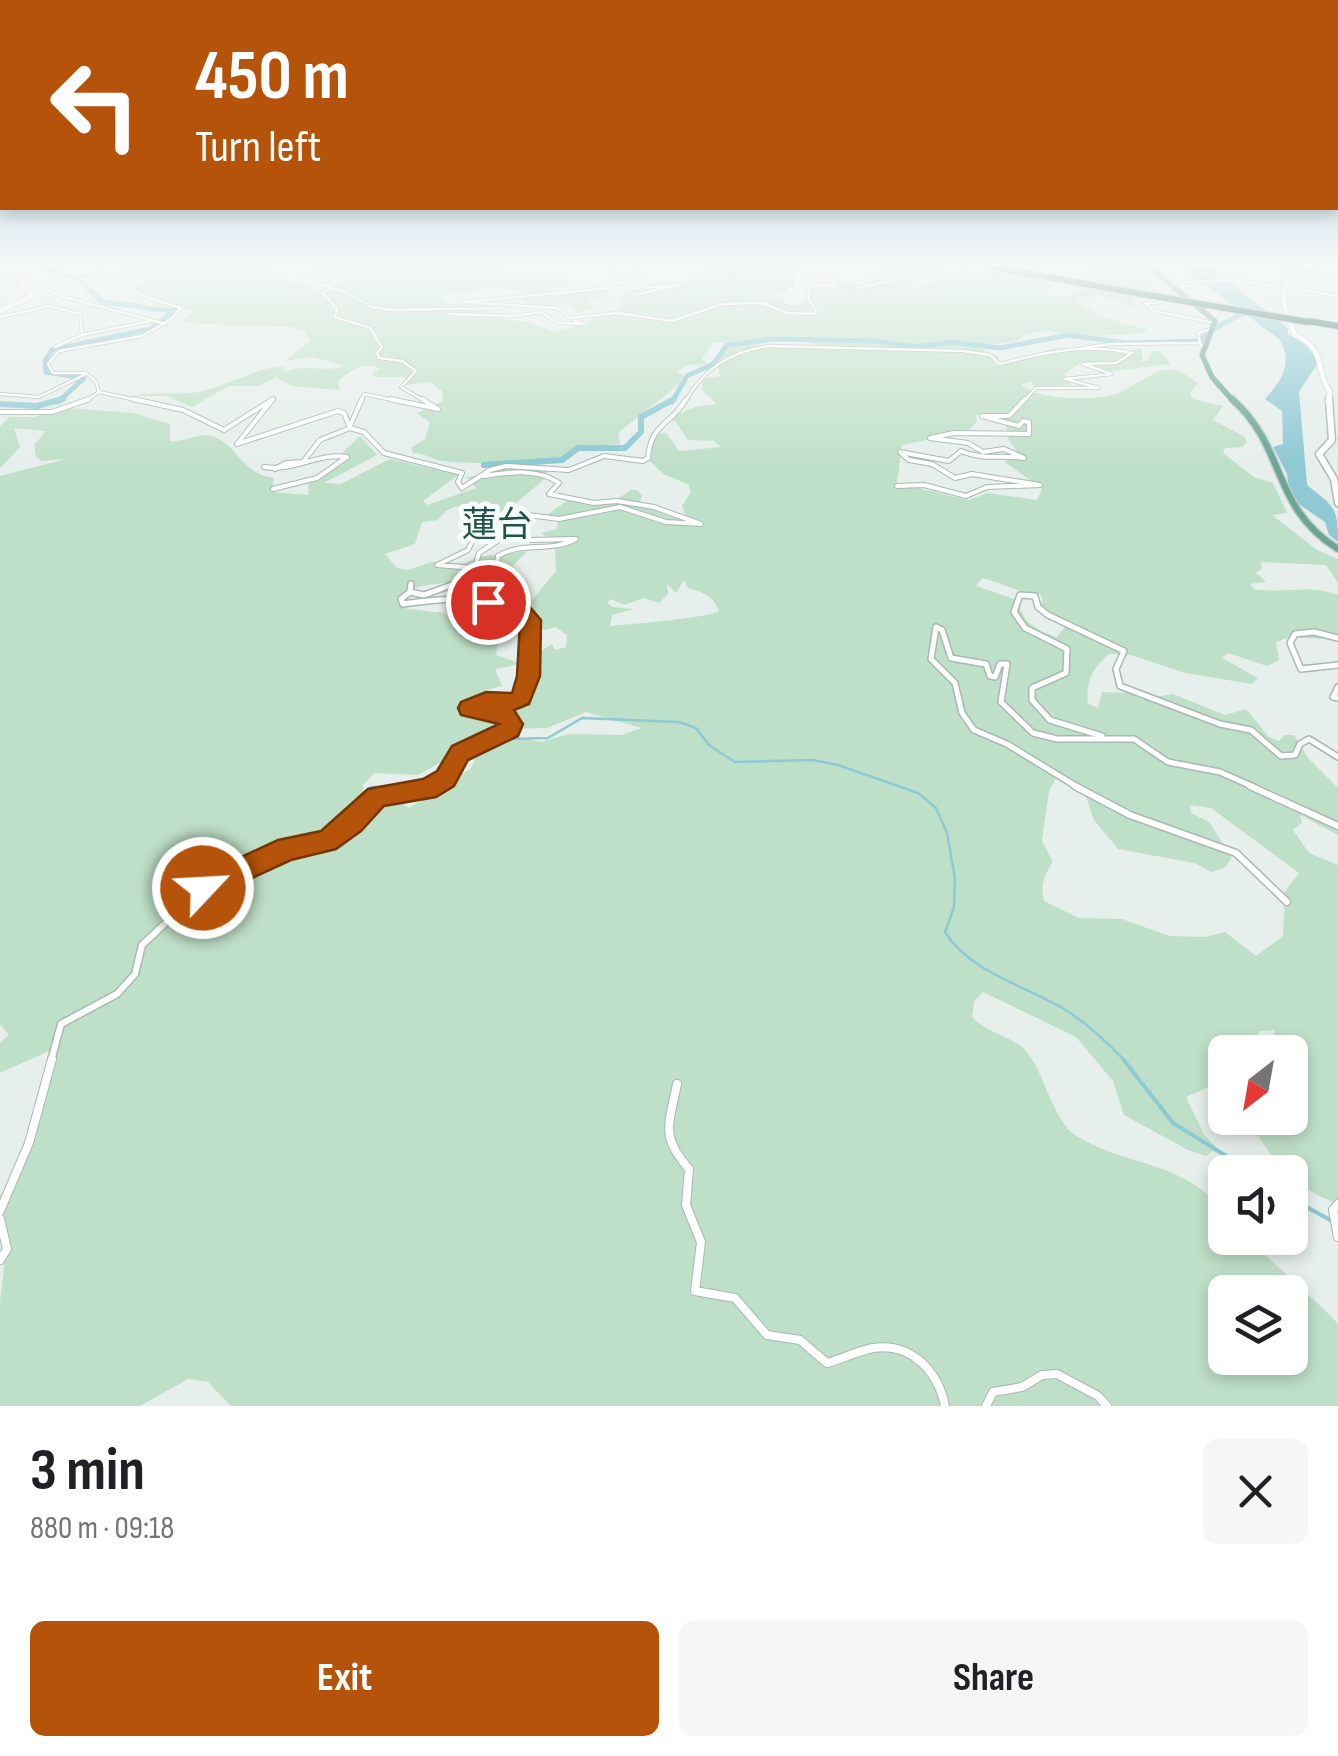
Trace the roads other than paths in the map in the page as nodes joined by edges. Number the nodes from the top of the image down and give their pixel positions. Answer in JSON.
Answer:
{"nodes":[{"id":1,"x":82,"y":332,"type":"edge"},
{"id":2,"x":105,"y":332,"type":"edge"},
{"id":3,"x":147,"y":332,"type":"joint"},
{"id":4,"x":373,"y":332,"type":"edge"},
{"id":5,"x":1210,"y":332,"type":"edge"},
{"id":6,"x":1294,"y":332,"type":"edge"},
{"id":7,"x":82,"y":335,"type":"junction"},
{"id":8,"x":1202,"y":344,"type":"junction"},
{"id":9,"x":137,"y":345,"type":"dead end"},
{"id":10,"x":1078,"y":348,"type":"junction"},
{"id":11,"x":58,"y":349,"type":"junction"},
{"id":12,"x":83,"y":375,"type":"junction"},
{"id":13,"x":99,"y":392,"type":"junction"},
{"id":14,"x":0,"y":394,"type":"edge"},
{"id":15,"x":0,"y":412,"type":"edge"},
{"id":16,"x":350,"y":428,"type":"junction"},
{"id":17,"x":264,"y":466,"type":"dead end"},
{"id":18,"x":275,"y":469,"type":"junction"},
{"id":19,"x":484,"y":476,"type":"junction"},
{"id":20,"x":896,"y":486,"type":"dead end"},
{"id":21,"x":273,"y":489,"type":"dead end"},
{"id":22,"x":1338,"y":503,"type":"edge"},
{"id":23,"x":1338,"y":550,"type":"edge"},
{"id":24,"x":1338,"y":638,"type":"edge"},
{"id":25,"x":1338,"y":665,"type":"edge"},
{"id":26,"x":1338,"y":688,"type":"edge"},
{"id":27,"x":1338,"y":698,"type":"edge"},
{"id":28,"x":1105,"y":737,"type":"junction"},
{"id":29,"x":1338,"y":757,"type":"edge"},
{"id":30,"x":1338,"y":826,"type":"edge"},
{"id":31,"x":1287,"y":902,"type":"dead end"},
{"id":32,"x":678,"y":1084,"type":"dead end"},
{"id":33,"x":1338,"y":1204,"type":"edge"},
{"id":34,"x":0,"y":1215,"type":"edge"},
{"id":35,"x":1338,"y":1237,"type":"edge"},
{"id":36,"x":0,"y":1260,"type":"edge"},
{"id":37,"x":945,"y":1406,"type":"edge"},
{"id":38,"x":986,"y":1406,"type":"edge"},
{"id":39,"x":1107,"y":1406,"type":"edge"}],
"edges":[{"from":1,"to":7,"type":"street"},
{"from":2,"to":7,"type":"street"},
{"from":3,"to":9,"type":"street"},
{"from":3,"to":11,"type":"street"},
{"from":4,"to":16,"type":"street"},
{"from":5,"to":8,"type":"main road"},
{"from":6,"to":22,"type":"main road"},
{"from":7,"to":11,"type":"street"},
{"from":8,"to":10,"type":"street"},
{"from":8,"to":23,"type":"main road"},
{"from":10,"to":19,"type":"street"},
{"from":10,"to":20,"type":"street"},
{"from":11,"to":12,"type":"street"},
{"from":12,"to":13,"type":"street"},
{"from":12,"to":14,"type":"street"},
{"from":13,"to":15,"type":"street"},
{"from":13,"to":16,"type":"street"},
{"from":16,"to":18,"type":"street"},
{"from":16,"to":19,"type":"street"},
{"from":17,"to":18,"type":"street"},
{"from":18,"to":21,"type":"street"},
{"from":19,"to":34,"type":"street"},
{"from":24,"to":25,"type":"street"},
{"from":26,"to":27,"type":"street"},
{"from":28,"to":29,"type":"street"},
{"from":28,"to":30,"type":"street"},
{"from":28,"to":31,"type":"street"},
{"from":32,"to":37,"type":"street"},
{"from":33,"to":35,"type":"street"},
{"from":34,"to":36,"type":"street"},
{"from":38,"to":39,"type":"street"}]}
